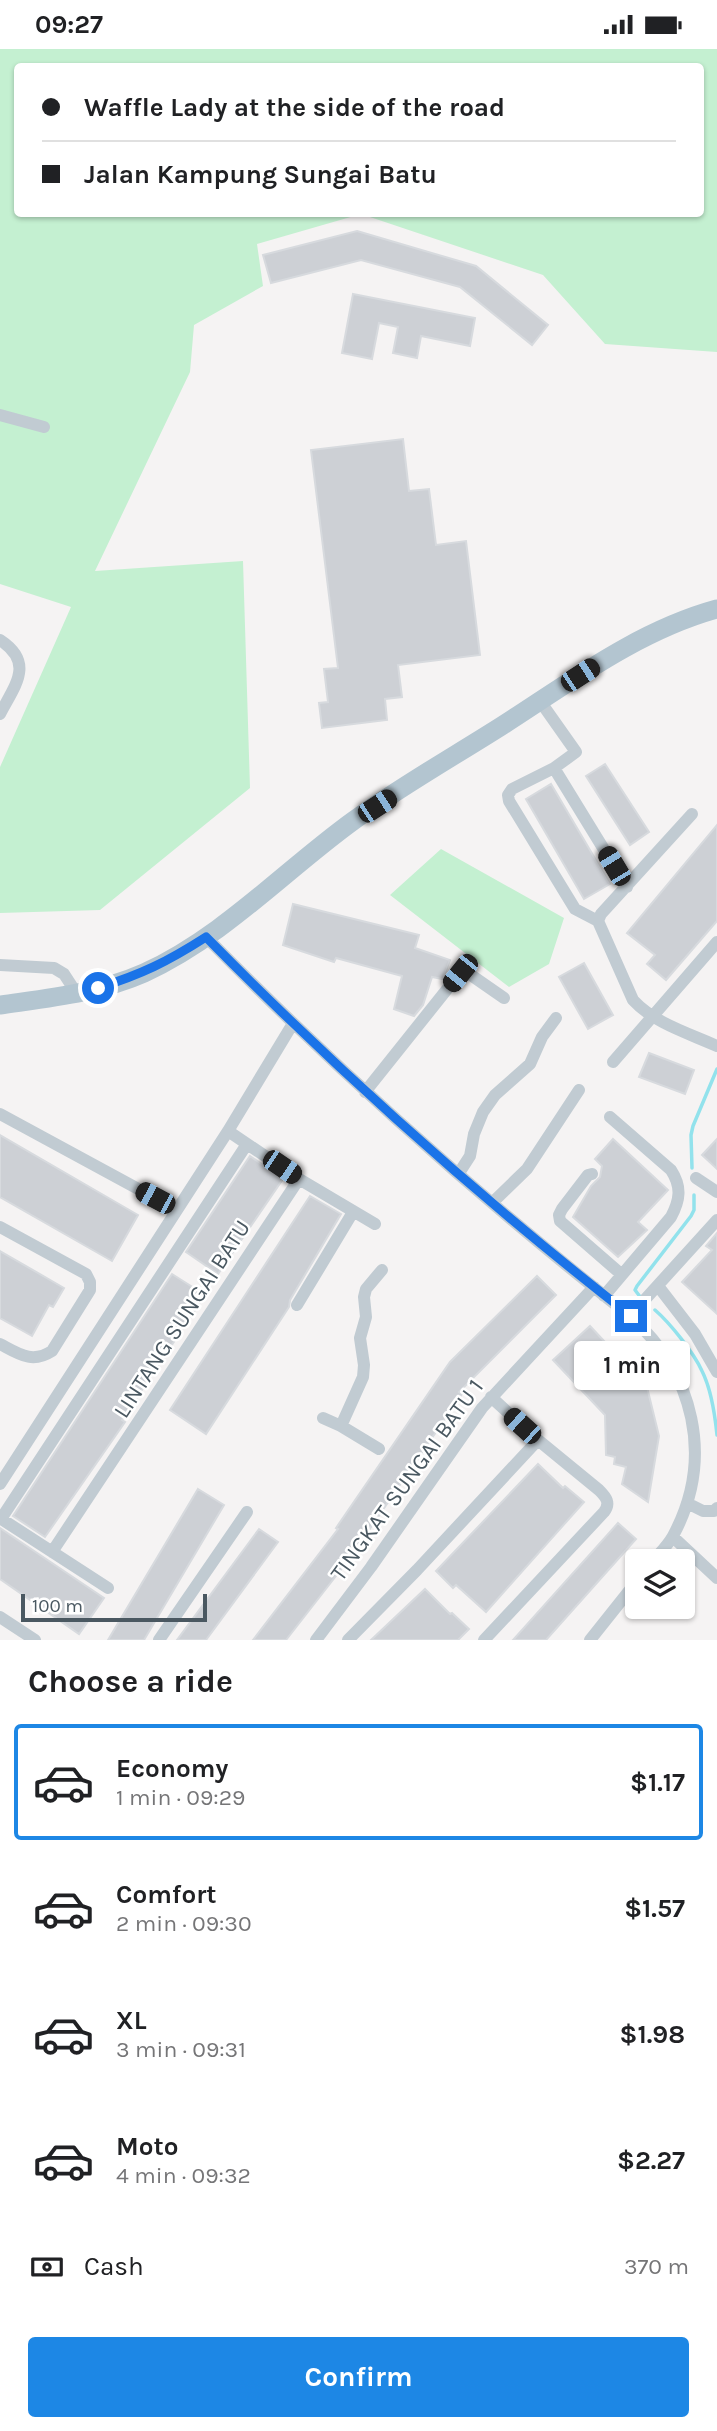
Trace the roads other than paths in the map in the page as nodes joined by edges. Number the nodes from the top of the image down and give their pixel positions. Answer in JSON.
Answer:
{"nodes":[{"id":1,"x":0,"y":415,"type":"edge"},
{"id":2,"x":44,"y":427,"type":"dead end"},
{"id":3,"x":717,"y":609,"type":"edge"},
{"id":4,"x":0,"y":640,"type":"edge"},
{"id":5,"x":540,"y":701,"type":"junction"},
{"id":6,"x":0,"y":714,"type":"edge"},
{"id":7,"x":554,"y":768,"type":"junction"},
{"id":8,"x":692,"y":814,"type":"dead end"},
{"id":9,"x":627,"y":887,"type":"junction"},
{"id":10,"x":597,"y":921,"type":"junction"},
{"id":11,"x":206,"y":937,"type":"junction"},
{"id":12,"x":717,"y":942,"type":"edge"},
{"id":13,"x":0,"y":965,"type":"edge"},
{"id":14,"x":77,"y":994,"type":"junction"},
{"id":15,"x":504,"y":998,"type":"dead end"},
{"id":16,"x":0,"y":1005,"type":"edge"},
{"id":17,"x":651,"y":1017,"type":"junction"},
{"id":18,"x":556,"y":1018,"type":"dead end"},
{"id":19,"x":292,"y":1025,"type":"junction"},
{"id":20,"x":717,"y":1046,"type":"edge"},
{"id":21,"x":613,"y":1062,"type":"dead end"},
{"id":22,"x":579,"y":1090,"type":"dead end"},
{"id":23,"x":365,"y":1092,"type":"junction"},
{"id":24,"x":0,"y":1114,"type":"edge"},
{"id":25,"x":610,"y":1117,"type":"dead end"},
{"id":26,"x":228,"y":1131,"type":"junction"},
{"id":27,"x":247,"y":1144,"type":"junction"},
{"id":28,"x":459,"y":1173,"type":"junction"},
{"id":29,"x":592,"y":1174,"type":"dead end"},
{"id":30,"x":299,"y":1179,"type":"junction"},
{"id":31,"x":687,"y":1179,"type":"junction"},
{"id":32,"x":717,"y":1192,"type":"edge"},
{"id":33,"x":493,"y":1202,"type":"junction"},
{"id":34,"x":177,"y":1210,"type":"junction"},
{"id":35,"x":353,"y":1212,"type":"junction"},
{"id":36,"x":717,"y":1220,"type":"edge"},
{"id":37,"x":375,"y":1224,"type":"dead end"},
{"id":38,"x":0,"y":1227,"type":"edge"},
{"id":39,"x":382,"y":1271,"type":"dead end"},
{"id":40,"x":621,"y":1274,"type":"junction"},
{"id":41,"x":658,"y":1286,"type":"junction"},
{"id":42,"x":594,"y":1287,"type":"junction"},
{"id":43,"x":604,"y":1296,"type":"junction"},
{"id":44,"x":297,"y":1305,"type":"dead end"},
{"id":45,"x":631,"y":1316,"type":"junction"},
{"id":46,"x":0,"y":1344,"type":"edge"},
{"id":47,"x":717,"y":1372,"type":"edge"},
{"id":48,"x":491,"y":1397,"type":"junction"},
{"id":49,"x":323,"y":1418,"type":"dead end"},
{"id":50,"x":341,"y":1426,"type":"junction"},
{"id":51,"x":538,"y":1440,"type":"junction"},
{"id":52,"x":379,"y":1449,"type":"dead end"},
{"id":53,"x":0,"y":1484,"type":"edge"},
{"id":54,"x":687,"y":1503,"type":"junction"},
{"id":55,"x":717,"y":1508,"type":"edge"},
{"id":56,"x":247,"y":1512,"type":"dead end"},
{"id":57,"x":0,"y":1519,"type":"edge"},
{"id":58,"x":673,"y":1537,"type":"junction"},
{"id":59,"x":663,"y":1549,"type":"edge"},
{"id":60,"x":52,"y":1552,"type":"junction"},
{"id":61,"x":717,"y":1578,"type":"edge"},
{"id":62,"x":108,"y":1588,"type":"dead end"},
{"id":63,"x":625,"y":1596,"type":"edge"},
{"id":64,"x":0,"y":1617,"type":"edge"},
{"id":65,"x":35,"y":1640,"type":"edge"},
{"id":66,"x":159,"y":1640,"type":"edge"},
{"id":67,"x":316,"y":1640,"type":"edge"},
{"id":68,"x":348,"y":1640,"type":"edge"},
{"id":69,"x":484,"y":1640,"type":"edge"},
{"id":70,"x":590,"y":1640,"type":"edge"}],
"edges":[{"from":1,"to":2,"type":"street"},
{"from":3,"to":5,"type":"main road"},
{"from":4,"to":6,"type":"street"},
{"from":5,"to":7,"type":"street"},
{"from":5,"to":11,"type":"main road"},
{"from":7,"to":9,"type":"street"},
{"from":7,"to":10,"type":"street"},
{"from":8,"to":9,"type":"street"},
{"from":9,"to":10,"type":"street"},
{"from":10,"to":17,"type":"street"},
{"from":11,"to":14,"type":"main road"},
{"from":11,"to":19,"type":"street"},
{"from":12,"to":17,"type":"street"},
{"from":13,"to":14,"type":"street"},
{"from":14,"to":16,"type":"main road"},
{"from":15,"to":23,"type":"street"},
{"from":17,"to":20,"type":"street"},
{"from":17,"to":21,"type":"street"},
{"from":18,"to":28,"type":"street"},
{"from":19,"to":23,"type":"street"},
{"from":19,"to":26,"type":"street"},
{"from":22,"to":33,"type":"street"},
{"from":23,"to":28,"type":"street"},
{"from":24,"to":34,"type":"street"},
{"from":25,"to":31,"type":"street"},
{"from":26,"to":27,"type":"street"},
{"from":26,"to":34,"type":"street"},
{"from":27,"to":30,"type":"street"},
{"from":27,"to":57,"type":"street"},
{"from":28,"to":33,"type":"street"},
{"from":29,"to":40,"type":"street"},
{"from":30,"to":35,"type":"street"},
{"from":30,"to":60,"type":"street","name":"LINTANG SUNGAI BATU"},
{"from":31,"to":32,"type":"street"},
{"from":31,"to":40,"type":"street"},
{"from":33,"to":42,"type":"street"},
{"from":34,"to":53,"type":"street"},
{"from":35,"to":37,"type":"street"},
{"from":35,"to":44,"type":"street"},
{"from":36,"to":41,"type":"street"},
{"from":38,"to":46,"type":"street"},
{"from":39,"to":50,"type":"street"},
{"from":40,"to":43,"type":"street"},
{"from":41,"to":45,"type":"street"},
{"from":41,"to":47,"type":"street"},
{"from":42,"to":43,"type":"street"},
{"from":42,"to":48,"type":"street","name":"TINGKAT SUNGAI BATU 1"},
{"from":43,"to":45,"type":"street"},
{"from":45,"to":54,"type":"street"},
{"from":48,"to":51,"type":"street"},
{"from":48,"to":67,"type":"street","name":"TINGKAT SUNGAI BATU 1"},
{"from":49,"to":50,"type":"street"},
{"from":50,"to":52,"type":"street"},
{"from":51,"to":68,"type":"street"},
{"from":51,"to":69,"type":"street"},
{"from":54,"to":55,"type":"street"},
{"from":54,"to":58,"type":"street"},
{"from":56,"to":66,"type":"street"},
{"from":57,"to":60,"type":"street"},
{"from":58,"to":59,"type":"street"},
{"from":58,"to":61,"type":"street"},
{"from":60,"to":62,"type":"street"},
{"from":63,"to":70,"type":"street"},
{"from":64,"to":65,"type":"street"}]}
